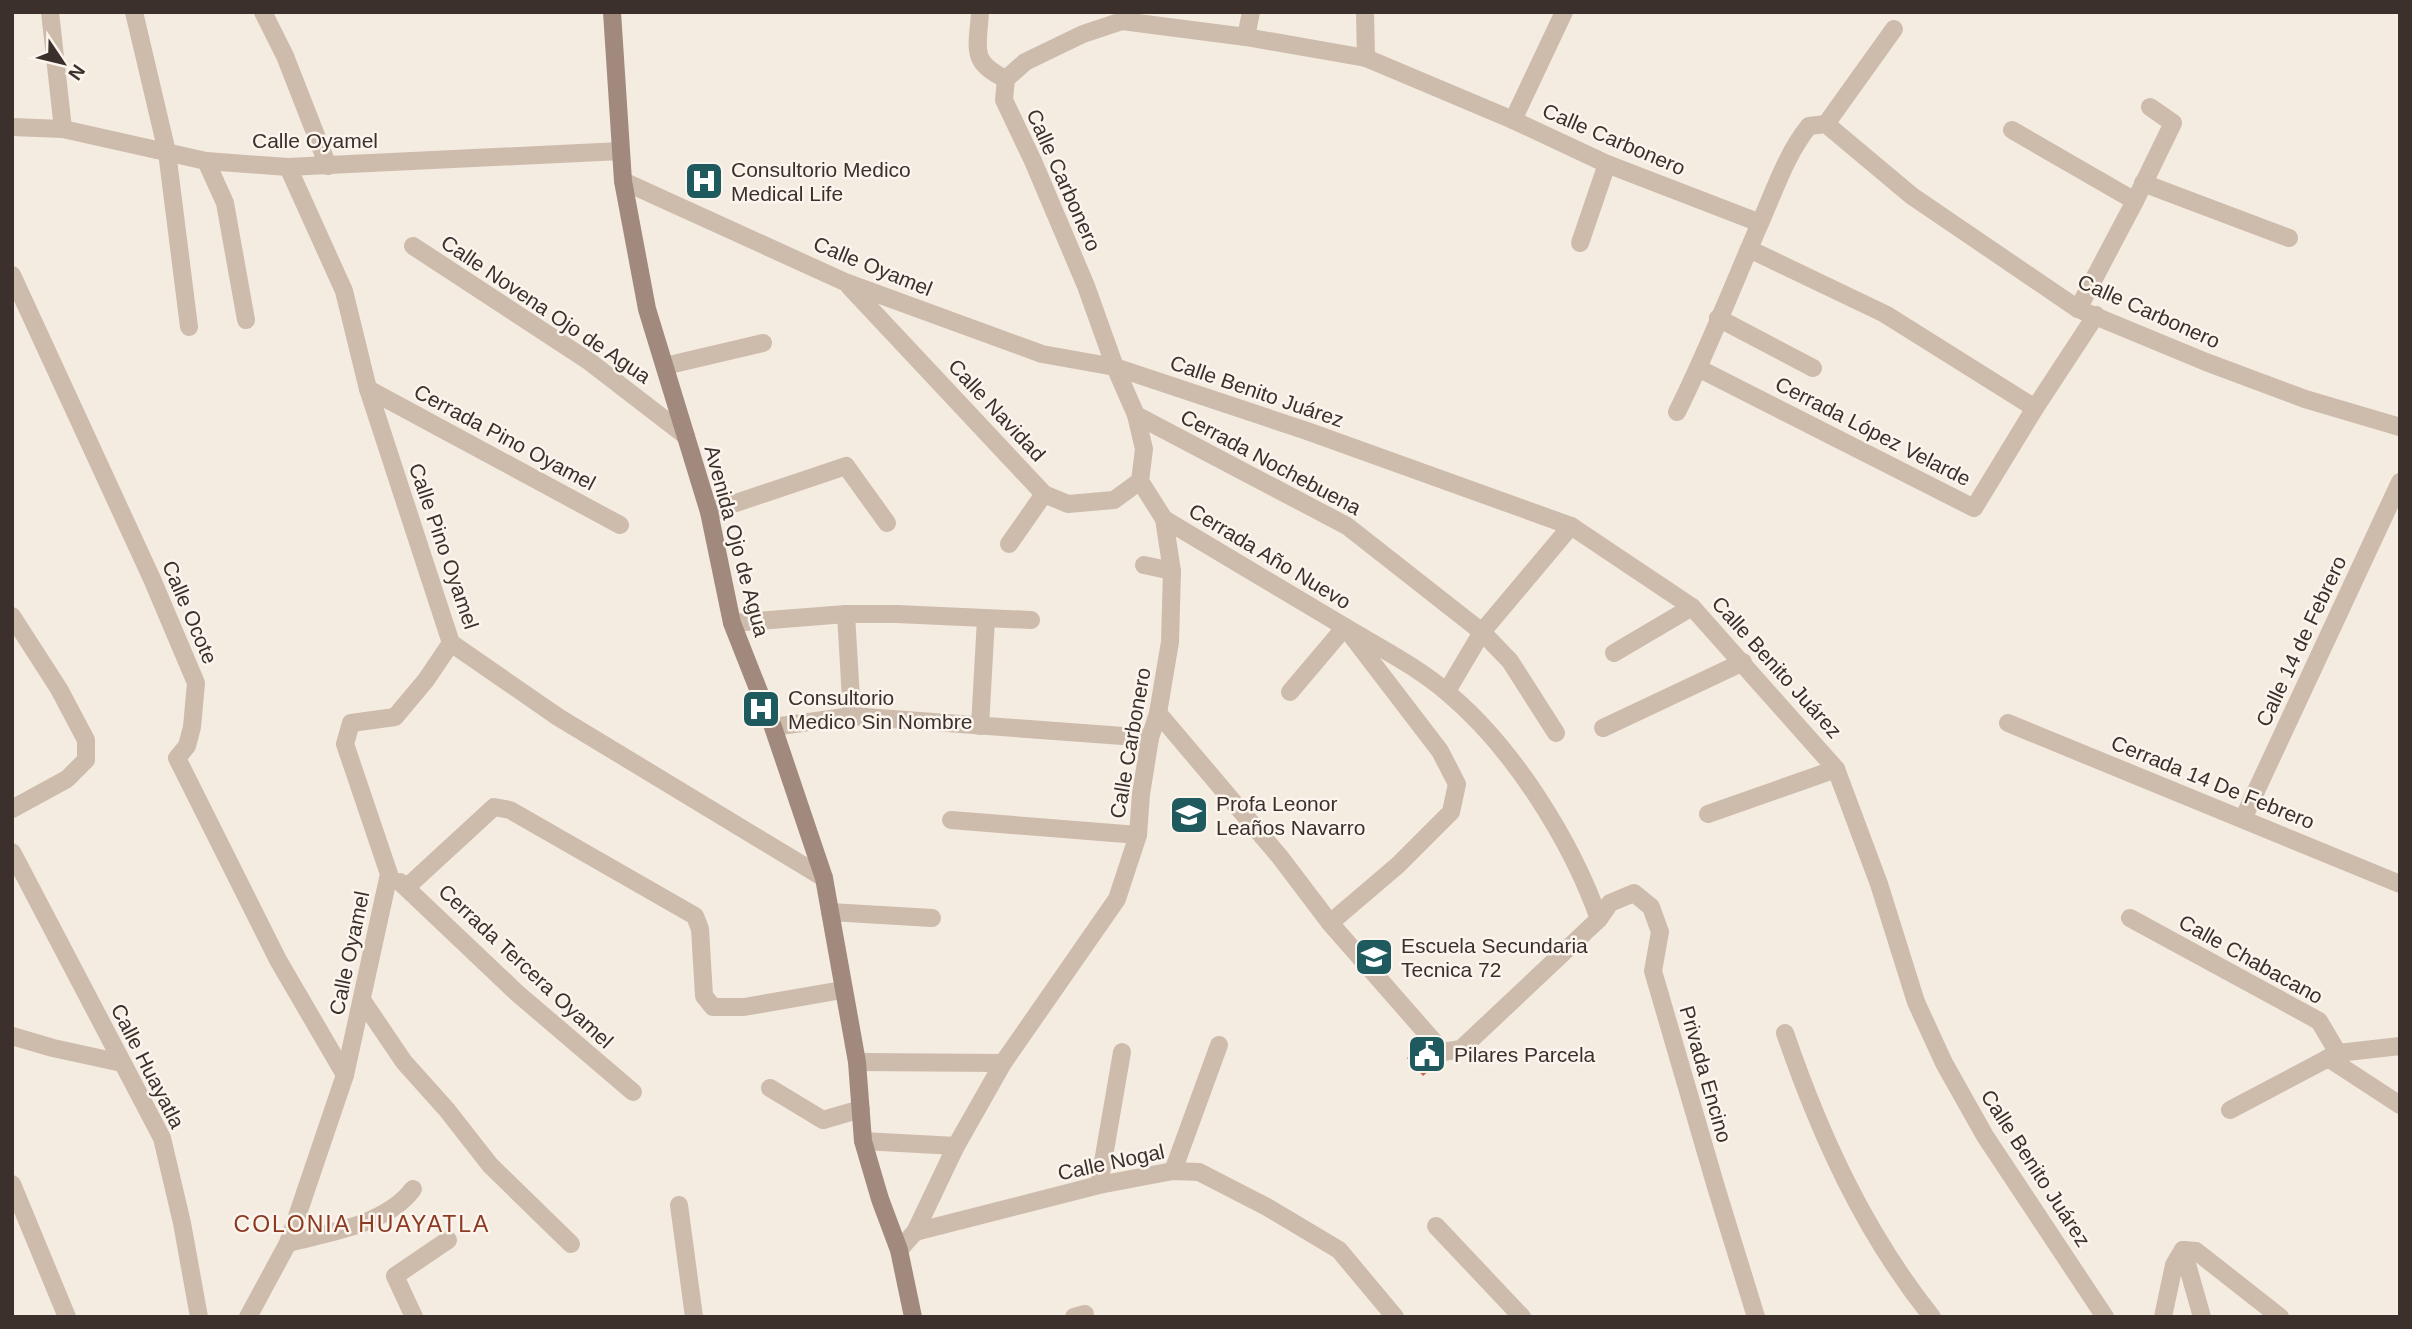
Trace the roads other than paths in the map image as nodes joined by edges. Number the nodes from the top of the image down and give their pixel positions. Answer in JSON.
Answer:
{"nodes":[{"id":1,"x":50,"y":12,"type":"edge"},
{"id":2,"x":134,"y":12,"type":"edge"},
{"id":3,"x":263,"y":12,"type":"edge"},
{"id":4,"x":612,"y":12,"type":"edge"},
{"id":5,"x":980,"y":12,"type":"edge"},
{"id":6,"x":1251,"y":12,"type":"edge"},
{"id":7,"x":1365,"y":12,"type":"edge"},
{"id":8,"x":1564,"y":12,"type":"edge"},
{"id":9,"x":1122,"y":17,"type":"edge"},
{"id":10,"x":1894,"y":29,"type":"dead end"},
{"id":11,"x":1247,"y":37,"type":"junction"},
{"id":12,"x":1366,"y":58,"type":"junction"},
{"id":13,"x":1006,"y":79,"type":"junction"},
{"id":14,"x":2150,"y":107,"type":"dead end"},
{"id":15,"x":1513,"y":120,"type":"junction"},
{"id":16,"x":1826,"y":124,"type":"junction"},
{"id":17,"x":12,"y":127,"type":"edge"},
{"id":18,"x":64,"y":130,"type":"junction"},
{"id":19,"x":2012,"y":130,"type":"dead end"},
{"id":20,"x":621,"y":151,"type":"junction"},
{"id":21,"x":167,"y":152,"type":"junction"},
{"id":22,"x":206,"y":160,"type":"junction"},
{"id":23,"x":1607,"y":164,"type":"junction"},
{"id":24,"x":328,"y":166,"type":"junction"},
{"id":25,"x":288,"y":167,"type":"junction"},
{"id":26,"x":623,"y":181,"type":"junction"},
{"id":27,"x":2143,"y":183,"type":"junction"},
{"id":28,"x":2135,"y":201,"type":"junction"},
{"id":29,"x":1760,"y":223,"type":"junction"},
{"id":30,"x":2289,"y":238,"type":"dead end"},
{"id":31,"x":1580,"y":243,"type":"dead end"},
{"id":32,"x":413,"y":246,"type":"dead end"},
{"id":33,"x":1749,"y":250,"type":"junction"},
{"id":34,"x":12,"y":275,"type":"edge"},
{"id":35,"x":845,"y":282,"type":"junction"},
{"id":36,"x":2078,"y":309,"type":"junction"},
{"id":37,"x":2096,"y":315,"type":"junction"},
{"id":38,"x":1718,"y":318,"type":"junction"},
{"id":39,"x":246,"y":320,"type":"dead end"},
{"id":40,"x":189,"y":327,"type":"dead end"},
{"id":41,"x":763,"y":344,"type":"dead end"},
{"id":42,"x":665,"y":366,"type":"junction"},
{"id":43,"x":1115,"y":367,"type":"junction"},
{"id":44,"x":1699,"y":368,"type":"junction"},
{"id":45,"x":1813,"y":368,"type":"dead end"},
{"id":46,"x":368,"y":389,"type":"junction"},
{"id":47,"x":2035,"y":408,"type":"junction"},
{"id":48,"x":1676,"y":412,"type":"dead end"},
{"id":49,"x":1136,"y":415,"type":"junction"},
{"id":50,"x":2400,"y":427,"type":"edge"},
{"id":51,"x":686,"y":436,"type":"junction"},
{"id":52,"x":1140,"y":481,"type":"junction"},
{"id":53,"x":2400,"y":482,"type":"edge"},
{"id":54,"x":1044,"y":494,"type":"junction"},
{"id":55,"x":709,"y":512,"type":"junction"},
{"id":56,"x":1164,"y":519,"type":"junction"},
{"id":57,"x":887,"y":523,"type":"dead end"},
{"id":58,"x":620,"y":525,"type":"dead end"},
{"id":59,"x":1571,"y":526,"type":"junction"},
{"id":60,"x":1009,"y":544,"type":"dead end"},
{"id":61,"x":1144,"y":565,"type":"dead end"},
{"id":62,"x":1172,"y":571,"type":"junction"},
{"id":63,"x":1692,"y":607,"type":"junction"},
{"id":64,"x":846,"y":614,"type":"junction"},
{"id":65,"x":12,"y":616,"type":"edge"},
{"id":66,"x":986,"y":619,"type":"junction"},
{"id":67,"x":1031,"y":620,"type":"dead end"},
{"id":68,"x":732,"y":623,"type":"junction"},
{"id":69,"x":1345,"y":627,"type":"junction"},
{"id":70,"x":1482,"y":632,"type":"junction"},
{"id":71,"x":451,"y":643,"type":"junction"},
{"id":72,"x":1615,"y":653,"type":"dead end"},
{"id":73,"x":1743,"y":662,"type":"junction"},
{"id":74,"x":1447,"y":691,"type":"junction"},
{"id":75,"x":1290,"y":692,"type":"dead end"},
{"id":76,"x":1158,"y":713,"type":"junction"},
{"id":77,"x":852,"y":716,"type":"junction"},
{"id":78,"x":2008,"y":723,"type":"dead end"},
{"id":79,"x":980,"y":726,"type":"junction"},
{"id":80,"x":773,"y":727,"type":"junction"},
{"id":81,"x":1603,"y":728,"type":"dead end"},
{"id":82,"x":1556,"y":733,"type":"dead end"},
{"id":83,"x":1150,"y":738,"type":"junction"},
{"id":84,"x":1836,"y":769,"type":"junction"},
{"id":85,"x":12,"y":809,"type":"edge"},
{"id":86,"x":1707,"y":814,"type":"dead end"},
{"id":87,"x":2243,"y":819,"type":"junction"},
{"id":88,"x":951,"y":820,"type":"dead end"},
{"id":89,"x":1138,"y":835,"type":"junction"},
{"id":90,"x":12,"y":852,"type":"edge"},
{"id":91,"x":389,"y":874,"type":"junction"},
{"id":92,"x":824,"y":878,"type":"junction"},
{"id":93,"x":2400,"y":884,"type":"edge"},
{"id":94,"x":407,"y":887,"type":"junction"},
{"id":95,"x":830,"y":912,"type":"junction"},
{"id":96,"x":932,"y":918,"type":"dead end"},
{"id":97,"x":2130,"y":918,"type":"dead end"},
{"id":98,"x":1599,"y":919,"type":"junction"},
{"id":99,"x":1330,"y":923,"type":"junction"},
{"id":100,"x":842,"y":990,"type":"junction"},
{"id":101,"x":362,"y":1000,"type":"junction"},
{"id":102,"x":1785,"y":1033,"type":"dead end"},
{"id":103,"x":12,"y":1036,"type":"edge"},
{"id":104,"x":1219,"y":1045,"type":"dead end"},
{"id":105,"x":2400,"y":1046,"type":"edge"},
{"id":106,"x":1122,"y":1052,"type":"dead end"},
{"id":107,"x":2333,"y":1056,"type":"junction"},
{"id":108,"x":857,"y":1062,"type":"junction"},
{"id":109,"x":122,"y":1063,"type":"junction"},
{"id":110,"x":1003,"y":1063,"type":"junction"},
{"id":111,"x":345,"y":1075,"type":"junction"},
{"id":112,"x":770,"y":1088,"type":"dead end"},
{"id":113,"x":633,"y":1093,"type":"dead end"},
{"id":114,"x":2400,"y":1105,"type":"edge"},
{"id":115,"x":860,"y":1110,"type":"junction"},
{"id":116,"x":2230,"y":1110,"type":"dead end"},
{"id":117,"x":863,"y":1141,"type":"junction"},
{"id":118,"x":956,"y":1146,"type":"junction"},
{"id":119,"x":1173,"y":1171,"type":"junction"},
{"id":120,"x":12,"y":1184,"type":"edge"},
{"id":121,"x":1099,"y":1185,"type":"junction"},
{"id":122,"x":413,"y":1189,"type":"dead end"},
{"id":123,"x":679,"y":1205,"type":"dead end"},
{"id":124,"x":1437,"y":1226,"type":"dead end"},
{"id":125,"x":915,"y":1232,"type":"junction"},
{"id":126,"x":448,"y":1240,"type":"dead end"},
{"id":127,"x":288,"y":1243,"type":"junction"},
{"id":128,"x":571,"y":1244,"type":"dead end"},
{"id":129,"x":899,"y":1250,"type":"junction"},
{"id":130,"x":2183,"y":1250,"type":"junction"},
{"id":131,"x":66,"y":1317,"type":"edge"},
{"id":132,"x":199,"y":1317,"type":"edge"},
{"id":133,"x":248,"y":1317,"type":"edge"},
{"id":134,"x":414,"y":1317,"type":"edge"},
{"id":135,"x":694,"y":1317,"type":"edge"},
{"id":136,"x":913,"y":1317,"type":"edge"},
{"id":137,"x":1395,"y":1317,"type":"edge"},
{"id":138,"x":1522,"y":1317,"type":"edge"},
{"id":139,"x":1756,"y":1317,"type":"edge"},
{"id":140,"x":1932,"y":1317,"type":"edge"},
{"id":141,"x":2105,"y":1317,"type":"edge"},
{"id":142,"x":2163,"y":1317,"type":"edge"},
{"id":143,"x":2202,"y":1317,"type":"edge"},
{"id":144,"x":2280,"y":1317,"type":"edge"}],
"edges":[{"from":1,"to":18,"type":"street"},
{"from":2,"to":21,"type":"street"},
{"from":3,"to":24,"type":"street"},
{"from":4,"to":20,"type":"street","name":"Avenida Ojo de Agua"},
{"from":5,"to":13,"type":"street"},
{"from":6,"to":11,"type":"street"},
{"from":7,"to":12,"type":"street"},
{"from":8,"to":15,"type":"street"},
{"from":9,"to":11,"type":"street","name":"Calle Carbonero"},
{"from":9,"to":13,"type":"street","name":"Calle Carbonero"},
{"from":10,"to":16,"type":"street"},
{"from":11,"to":12,"type":"street","name":"Calle Carbonero"},
{"from":12,"to":15,"type":"street","name":"Calle Carbonero"},
{"from":13,"to":43,"type":"street","name":"Calle Carbonero"},
{"from":14,"to":27,"type":"street"},
{"from":15,"to":23,"type":"street","name":"Calle Carbonero"},
{"from":16,"to":29,"type":"street"},
{"from":16,"to":36,"type":"street","name":"Calle Carbonero"},
{"from":17,"to":18,"type":"street","name":"Calle Oyamel"},
{"from":18,"to":21,"type":"street","name":"Calle Oyamel"},
{"from":19,"to":28,"type":"street"},
{"from":20,"to":24,"type":"street","name":"Calle Oyamel"},
{"from":20,"to":26,"type":"street","name":"Avenida Ojo de Agua"},
{"from":21,"to":22,"type":"street","name":"Calle Oyamel"},
{"from":21,"to":40,"type":"street"},
{"from":22,"to":25,"type":"street","name":"Calle Oyamel"},
{"from":22,"to":39,"type":"street"},
{"from":23,"to":29,"type":"street","name":"Calle Carbonero"},
{"from":23,"to":31,"type":"street"},
{"from":24,"to":25,"type":"street","name":"Calle Oyamel"},
{"from":25,"to":46,"type":"street","name":"Calle Pino Oyamel"},
{"from":26,"to":35,"type":"street","name":"Calle Oyamel"},
{"from":26,"to":42,"type":"street","name":"Avenida Ojo de Agua"},
{"from":27,"to":28,"type":"street"},
{"from":27,"to":30,"type":"street"},
{"from":28,"to":36,"type":"street"},
{"from":29,"to":33,"type":"street"},
{"from":32,"to":51,"type":"street","name":"Calle Novena Ojo de Agua"},
{"from":33,"to":38,"type":"street"},
{"from":33,"to":47,"type":"street"},
{"from":34,"to":111,"type":"street","name":"Calle Ocote"},
{"from":35,"to":43,"type":"street","name":"Calle Oyamel"},
{"from":35,"to":54,"type":"street","name":"Calle Navidad"},
{"from":36,"to":37,"type":"street","name":"Calle Carbonero"},
{"from":37,"to":47,"type":"street","name":"Cerrada López Velarde"},
{"from":37,"to":50,"type":"street","name":"Calle Carbonero"},
{"from":38,"to":44,"type":"street"},
{"from":38,"to":45,"type":"street"},
{"from":41,"to":42,"type":"street"},
{"from":42,"to":51,"type":"street","name":"Avenida Ojo de Agua"},
{"from":43,"to":49,"type":"street","name":"Calle Carbonero"},
{"from":43,"to":59,"type":"street","name":"Calle Benito Juárez"},
{"from":44,"to":47,"type":"street","name":"Cerrada López Velarde"},
{"from":44,"to":48,"type":"street"},
{"from":46,"to":58,"type":"street","name":"Cerrada Pino Oyamel"},
{"from":46,"to":71,"type":"street","name":"Calle Pino Oyamel"},
{"from":49,"to":52,"type":"street","name":"Calle Carbonero"},
{"from":49,"to":70,"type":"street","name":"Cerrada Nochebuena"},
{"from":51,"to":55,"type":"street","name":"Avenida Ojo de Agua"},
{"from":52,"to":54,"type":"street","name":"Calle Navidad"},
{"from":52,"to":56,"type":"street","name":"Calle Carbonero"},
{"from":53,"to":87,"type":"street","name":"Calle 14 de Febrero"},
{"from":54,"to":60,"type":"street"},
{"from":55,"to":57,"type":"street"},
{"from":55,"to":68,"type":"street","name":"Avenida Ojo de Agua"},
{"from":56,"to":62,"type":"street","name":"Calle Carbonero"},
{"from":56,"to":69,"type":"street","name":"Cerrada Año Nuevo"},
{"from":59,"to":63,"type":"street","name":"Calle Benito Juárez"},
{"from":59,"to":70,"type":"street"},
{"from":61,"to":62,"type":"street"},
{"from":62,"to":76,"type":"street","name":"Calle Carbonero"},
{"from":63,"to":72,"type":"street"},
{"from":63,"to":73,"type":"street","name":"Calle Benito Juárez"},
{"from":64,"to":66,"type":"street"},
{"from":64,"to":68,"type":"street"},
{"from":64,"to":77,"type":"street"},
{"from":65,"to":85,"type":"street"},
{"from":66,"to":67,"type":"street"},
{"from":66,"to":79,"type":"street"},
{"from":68,"to":80,"type":"street","name":"Avenida Ojo de Agua"},
{"from":69,"to":74,"type":"street"},
{"from":69,"to":75,"type":"street"},
{"from":69,"to":99,"type":"street","name":"Cerrada Año Nuevo"},
{"from":70,"to":74,"type":"street"},
{"from":70,"to":82,"type":"street","name":"Cerrada Nochebuena"},
{"from":71,"to":91,"type":"street","name":"Calle Oyamel"},
{"from":71,"to":92,"type":"street","name":"Calle Pino Oyamel"},
{"from":73,"to":81,"type":"street"},
{"from":73,"to":84,"type":"street","name":"Calle Benito Juárez"},
{"from":74,"to":98,"type":"street"},
{"from":76,"to":83,"type":"street","name":"Calle Carbonero"},
{"from":76,"to":99,"type":"street"},
{"from":77,"to":79,"type":"street"},
{"from":77,"to":80,"type":"street"},
{"from":78,"to":87,"type":"street","name":"Cerrada 14 De Febrero"},
{"from":79,"to":83,"type":"street"},
{"from":80,"to":92,"type":"street","name":"Avenida Ojo de Agua"},
{"from":83,"to":89,"type":"street","name":"Calle Carbonero"},
{"from":84,"to":86,"type":"street"},
{"from":84,"to":141,"type":"street","name":"Calle Benito Juárez"},
{"from":87,"to":93,"type":"street","name":"Cerrada 14 De Febrero"},
{"from":88,"to":89,"type":"street"},
{"from":89,"to":110,"type":"street","name":"Calle Carbonero"},
{"from":90,"to":109,"type":"street","name":"Calle Huayatla"},
{"from":91,"to":94,"type":"street","name":"Cerrada Tercera Oyamel"},
{"from":91,"to":101,"type":"street","name":"Calle Oyamel"},
{"from":92,"to":95,"type":"street","name":"Avenida Ojo de Agua"},
{"from":94,"to":100,"type":"street"},
{"from":94,"to":113,"type":"street","name":"Cerrada Tercera Oyamel"},
{"from":95,"to":96,"type":"street"},
{"from":95,"to":100,"type":"street","name":"Avenida Ojo de Agua"},
{"from":97,"to":107,"type":"street","name":"Calle Chabacano"},
{"from":98,"to":99,"type":"street"},
{"from":98,"to":139,"type":"street","name":"Privada Encino"},
{"from":100,"to":108,"type":"street","name":"Avenida Ojo de Agua"},
{"from":101,"to":111,"type":"street","name":"Calle Oyamel"},
{"from":101,"to":128,"type":"street"},
{"from":102,"to":140,"type":"street"},
{"from":103,"to":109,"type":"street"},
{"from":104,"to":119,"type":"street"},
{"from":105,"to":107,"type":"street"},
{"from":106,"to":121,"type":"street"},
{"from":107,"to":114,"type":"street"},
{"from":107,"to":116,"type":"street"},
{"from":108,"to":110,"type":"street"},
{"from":108,"to":115,"type":"street","name":"Avenida Ojo de Agua"},
{"from":109,"to":132,"type":"street","name":"Calle Huayatla"},
{"from":110,"to":118,"type":"street","name":"Calle Carbonero"},
{"from":111,"to":127,"type":"street","name":"Calle Oyamel"},
{"from":112,"to":115,"type":"street"},
{"from":115,"to":117,"type":"street","name":"Avenida Ojo de Agua"},
{"from":117,"to":118,"type":"street"},
{"from":117,"to":129,"type":"street","name":"Avenida Ojo de Agua"},
{"from":118,"to":125,"type":"street","name":"Calle Carbonero"},
{"from":119,"to":121,"type":"street","name":"Calle Nogal"},
{"from":119,"to":137,"type":"street","name":"Calle Nogal"},
{"from":120,"to":131,"type":"street"},
{"from":121,"to":125,"type":"street","name":"Calle Nogal"},
{"from":122,"to":127,"type":"street"},
{"from":123,"to":135,"type":"street"},
{"from":124,"to":138,"type":"street"},
{"from":125,"to":129,"type":"street","name":"Calle Carbonero"},
{"from":126,"to":134,"type":"street"},
{"from":127,"to":133,"type":"street","name":"Calle Oyamel"},
{"from":129,"to":136,"type":"street","name":"Avenida Ojo de Agua"},
{"from":130,"to":142,"type":"street"},
{"from":130,"to":143,"type":"street"},
{"from":130,"to":144,"type":"street"}]}
